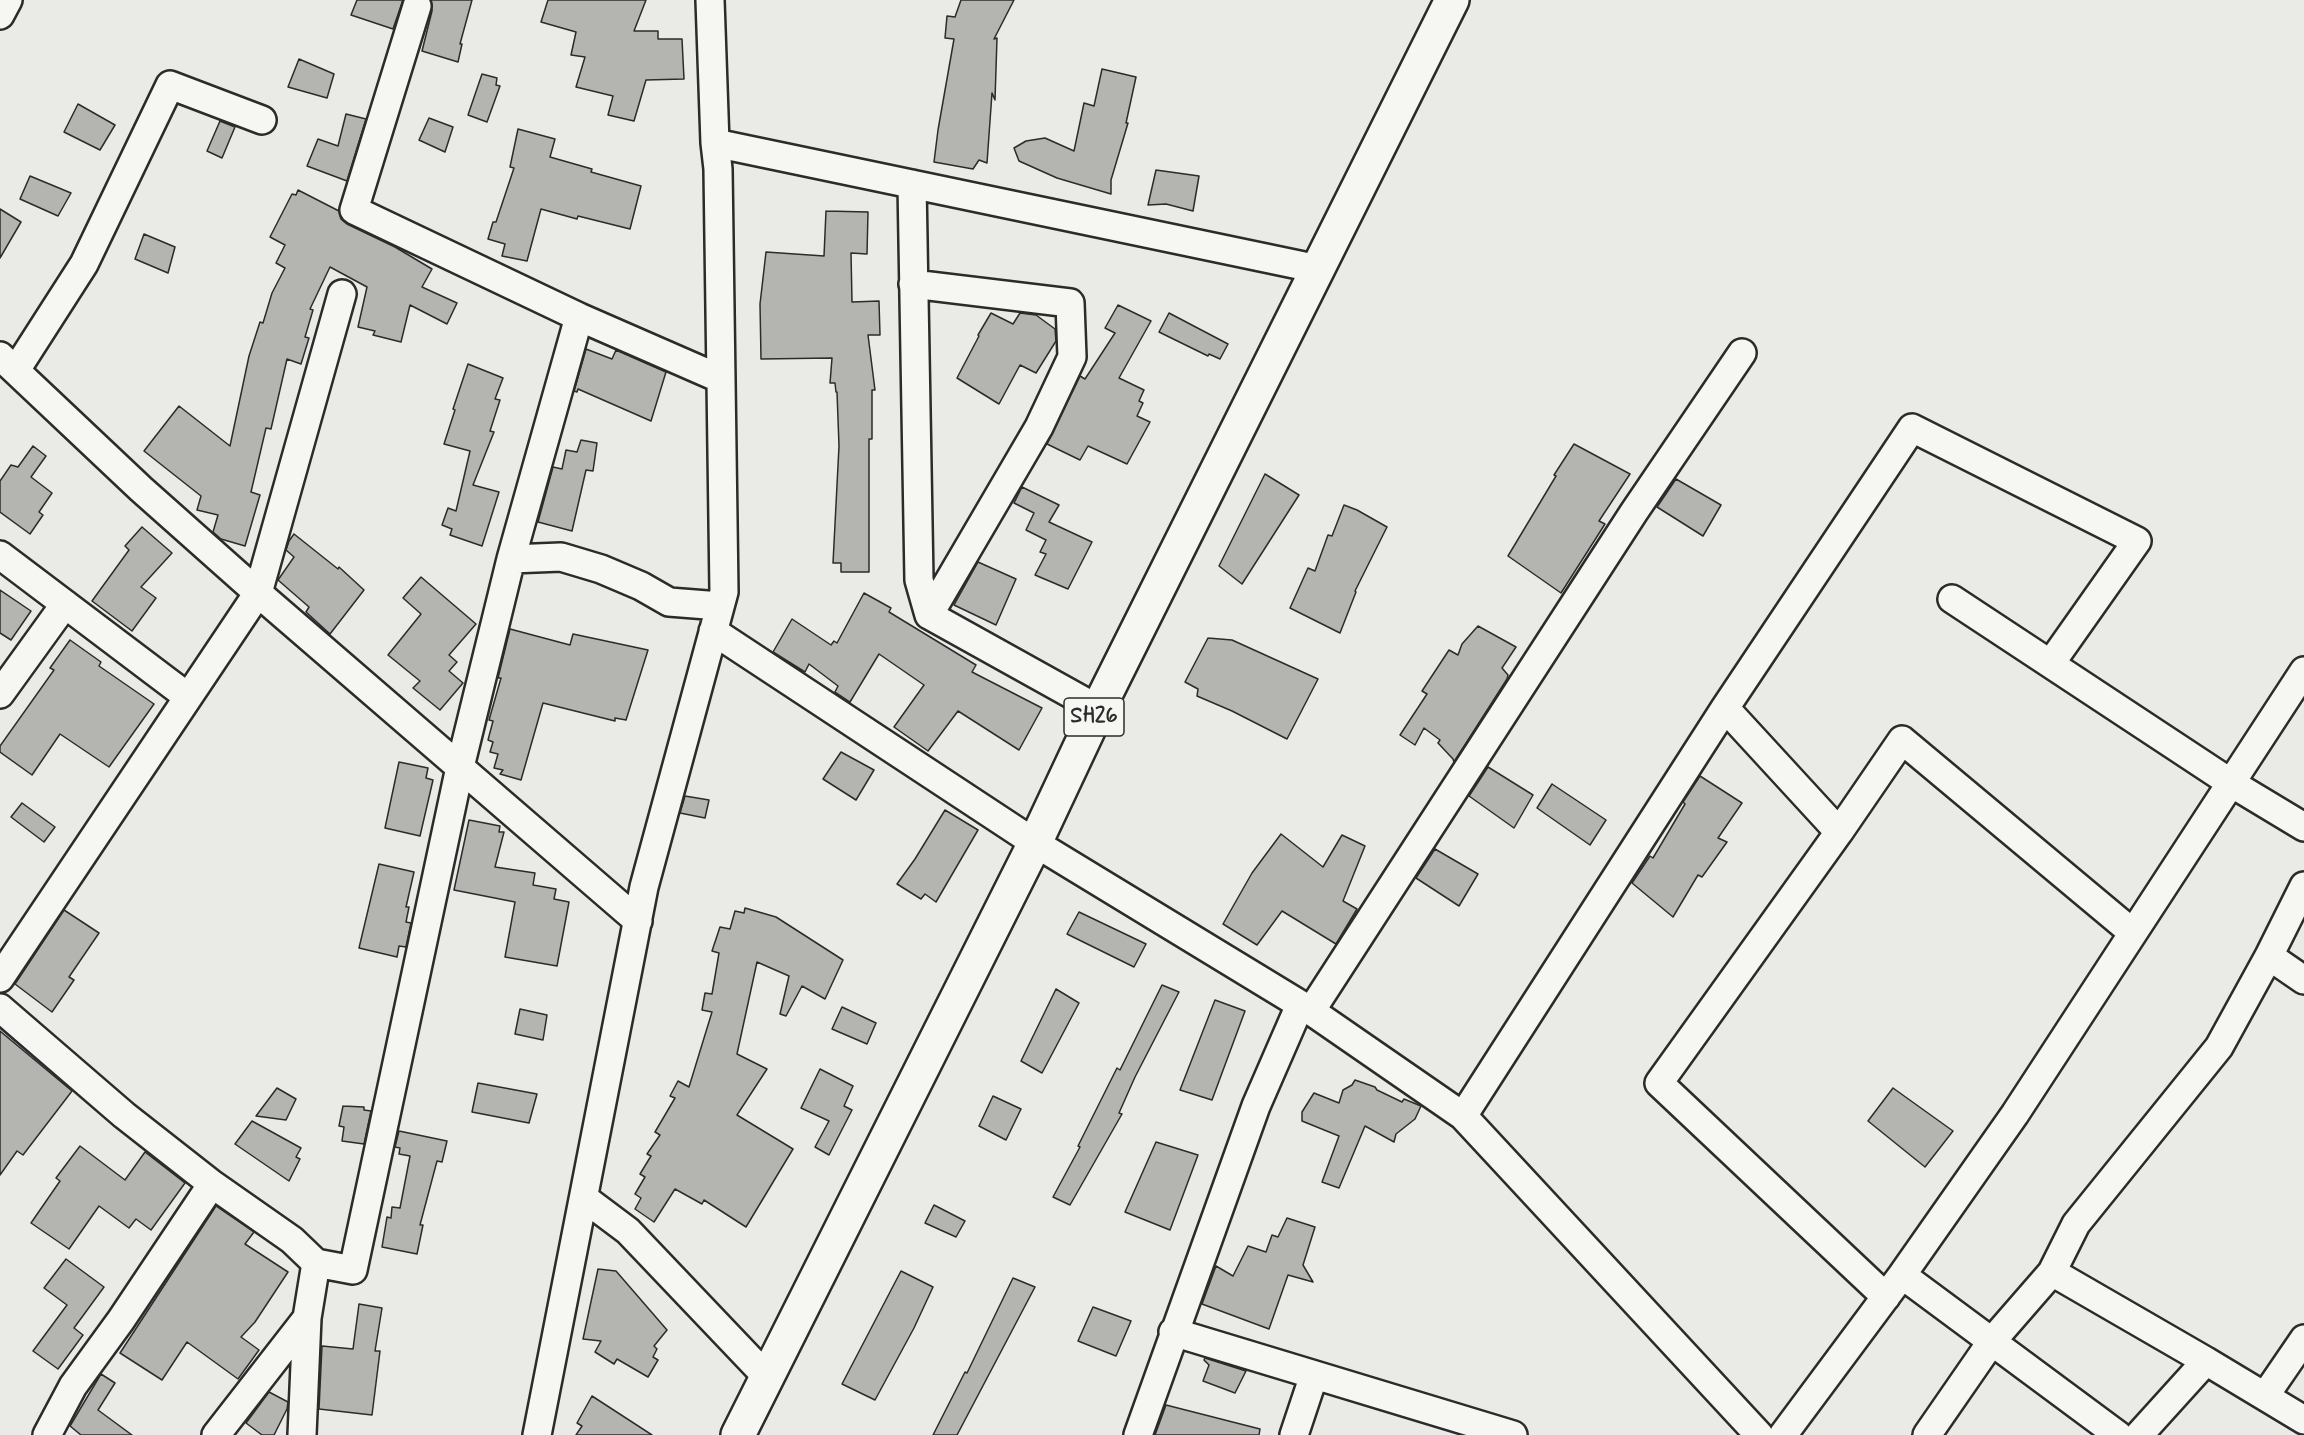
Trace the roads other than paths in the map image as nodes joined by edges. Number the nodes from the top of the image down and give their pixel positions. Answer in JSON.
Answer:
{"nodes":[{"id":1,"x":9,"y":0,"type":"edge"},
{"id":2,"x":710,"y":0,"type":"edge"},
{"id":3,"x":1452,"y":0,"type":"edge"},
{"id":4,"x":417,"y":6,"type":"dead end"},
{"id":5,"x":0,"y":15,"type":"edge"},
{"id":6,"x":262,"y":120,"type":"dead end"},
{"id":7,"x":714,"y":143,"type":"junction"},
{"id":8,"x":912,"y":184,"type":"junction"},
{"id":9,"x":1318,"y":269,"type":"junction"},
{"id":10,"x":913,"y":284,"type":"junction"},
{"id":11,"x":342,"y":294,"type":"dead end"},
{"id":12,"x":579,"y":317,"type":"junction"},
{"id":13,"x":1742,"y":353,"type":"dead end"},
{"id":14,"x":8,"y":363,"type":"edge"},
{"id":15,"x":721,"y":379,"type":"junction"},
{"id":16,"x":0,"y":555,"type":"edge"},
{"id":17,"x":511,"y":559,"type":"junction"},
{"id":18,"x":258,"y":593,"type":"junction"},
{"id":19,"x":1952,"y":599,"type":"dead end"},
{"id":20,"x":65,"y":604,"type":"junction"},
{"id":21,"x":929,"y":615,"type":"junction"},
{"id":22,"x":717,"y":619,"type":"junction"},
{"id":23,"x":2051,"y":663,"type":"junction"},
{"id":24,"x":2304,"y":671,"type":"edge"},
{"id":25,"x":0,"y":694,"type":"edge"},
{"id":26,"x":188,"y":697,"type":"junction"},
{"id":27,"x":1725,"y":708,"type":"junction"},
{"id":28,"x":1098,"y":709,"type":"junction"},
{"id":29,"x":460,"y":767,"type":"junction"},
{"id":30,"x":2231,"y":783,"type":"junction"},
{"id":31,"x":2304,"y":827,"type":"edge"},
{"id":32,"x":1839,"y":832,"type":"junction"},
{"id":33,"x":1035,"y":843,"type":"junction"},
{"id":34,"x":2304,"y":886,"type":"edge"},
{"id":35,"x":638,"y":921,"type":"junction"},
{"id":36,"x":2133,"y":933,"type":"junction"},
{"id":37,"x":2269,"y":956,"type":"junction"},
{"id":38,"x":0,"y":978,"type":"edge"},
{"id":39,"x":2304,"y":980,"type":"edge"},
{"id":40,"x":0,"y":1008,"type":"edge"},
{"id":41,"x":1306,"y":1008,"type":"junction"},
{"id":42,"x":1463,"y":1116,"type":"junction"},
{"id":43,"x":212,"y":1184,"type":"junction"},
{"id":44,"x":584,"y":1198,"type":"junction"},
{"id":45,"x":316,"y":1263,"type":"junction"},
{"id":46,"x":2052,"y":1272,"type":"junction"},
{"id":47,"x":1902,"y":1275,"type":"junction"},
{"id":48,"x":1886,"y":1297,"type":"junction"},
{"id":49,"x":307,"y":1318,"type":"junction"},
{"id":50,"x":1173,"y":1332,"type":"junction"},
{"id":51,"x":2304,"y":1339,"type":"edge"},
{"id":52,"x":1992,"y":1341,"type":"junction"},
{"id":53,"x":2206,"y":1361,"type":"junction"},
{"id":54,"x":1314,"y":1375,"type":"junction"},
{"id":55,"x":767,"y":1377,"type":"junction"},
{"id":56,"x":2265,"y":1396,"type":"junction"},
{"id":57,"x":2304,"y":1420,"type":"edge"},
{"id":58,"x":1468,"y":1429,"type":"edge"},
{"id":59,"x":47,"y":1435,"type":"edge"},
{"id":60,"x":216,"y":1435,"type":"edge"},
{"id":61,"x":302,"y":1435,"type":"edge"},
{"id":62,"x":537,"y":1435,"type":"edge"},
{"id":63,"x":738,"y":1435,"type":"edge"},
{"id":64,"x":1138,"y":1435,"type":"edge"},
{"id":65,"x":1294,"y":1435,"type":"edge"},
{"id":66,"x":1513,"y":1435,"type":"edge"},
{"id":67,"x":1759,"y":1435,"type":"edge"},
{"id":68,"x":1783,"y":1435,"type":"edge"},
{"id":69,"x":1927,"y":1435,"type":"edge"},
{"id":70,"x":2118,"y":1435,"type":"edge"},
{"id":71,"x":2139,"y":1435,"type":"edge"}],
"edges":[{"from":1,"to":5,"type":"street"},
{"from":2,"to":7,"type":"street"},
{"from":3,"to":9,"type":"main road","number":"SH26"},
{"from":4,"to":12,"type":"street"},
{"from":6,"to":14,"type":"street"},
{"from":7,"to":8,"type":"street"},
{"from":7,"to":15,"type":"street"},
{"from":8,"to":9,"type":"street"},
{"from":8,"to":10,"type":"street"},
{"from":9,"to":28,"type":"main road","number":"SH26"},
{"from":10,"to":21,"type":"street"},
{"from":10,"to":21,"type":"street"},
{"from":11,"to":18,"type":"street"},
{"from":12,"to":15,"type":"street"},
{"from":12,"to":17,"type":"street"},
{"from":13,"to":41,"type":"street"},
{"from":14,"to":18,"type":"street"},
{"from":15,"to":22,"type":"street"},
{"from":16,"to":20,"type":"street"},
{"from":17,"to":22,"type":"street"},
{"from":17,"to":29,"type":"street"},
{"from":18,"to":26,"type":"street"},
{"from":18,"to":29,"type":"street"},
{"from":19,"to":23,"type":"street"},
{"from":20,"to":25,"type":"street"},
{"from":20,"to":26,"type":"street"},
{"from":21,"to":28,"type":"street"},
{"from":22,"to":33,"type":"street"},
{"from":22,"to":35,"type":"street"},
{"from":23,"to":27,"type":"street"},
{"from":23,"to":30,"type":"street"},
{"from":24,"to":30,"type":"street"},
{"from":26,"to":38,"type":"street"},
{"from":27,"to":32,"type":"street"},
{"from":27,"to":42,"type":"street"},
{"from":28,"to":33,"type":"main road","number":"SH26"},
{"from":29,"to":35,"type":"street"},
{"from":29,"to":45,"type":"street"},
{"from":30,"to":31,"type":"street"},
{"from":30,"to":36,"type":"street"},
{"from":32,"to":36,"type":"street"},
{"from":32,"to":48,"type":"street"},
{"from":33,"to":41,"type":"street"},
{"from":33,"to":55,"type":"main road","number":"SH26"},
{"from":34,"to":37,"type":"street"},
{"from":35,"to":44,"type":"street"},
{"from":36,"to":47,"type":"street"},
{"from":37,"to":39,"type":"street"},
{"from":37,"to":46,"type":"street"},
{"from":40,"to":43,"type":"street"},
{"from":41,"to":42,"type":"street"},
{"from":41,"to":50,"type":"street"},
{"from":42,"to":67,"type":"street"},
{"from":43,"to":45,"type":"street"},
{"from":43,"to":59,"type":"street"},
{"from":44,"to":55,"type":"street"},
{"from":44,"to":62,"type":"street"},
{"from":45,"to":49,"type":"street"},
{"from":46,"to":52,"type":"street"},
{"from":46,"to":53,"type":"street"},
{"from":47,"to":48,"type":"street"},
{"from":47,"to":52,"type":"street"},
{"from":48,"to":68,"type":"street"},
{"from":49,"to":60,"type":"street"},
{"from":49,"to":61,"type":"street"},
{"from":50,"to":54,"type":"street"},
{"from":50,"to":64,"type":"street"},
{"from":51,"to":56,"type":"street"},
{"from":52,"to":69,"type":"street"},
{"from":52,"to":70,"type":"street"},
{"from":53,"to":56,"type":"street"},
{"from":53,"to":71,"type":"street"},
{"from":54,"to":58,"type":"street"},
{"from":54,"to":65,"type":"street"},
{"from":55,"to":63,"type":"main road","number":"SH26"},
{"from":56,"to":57,"type":"street"},
{"from":58,"to":66,"type":"street"}]}
